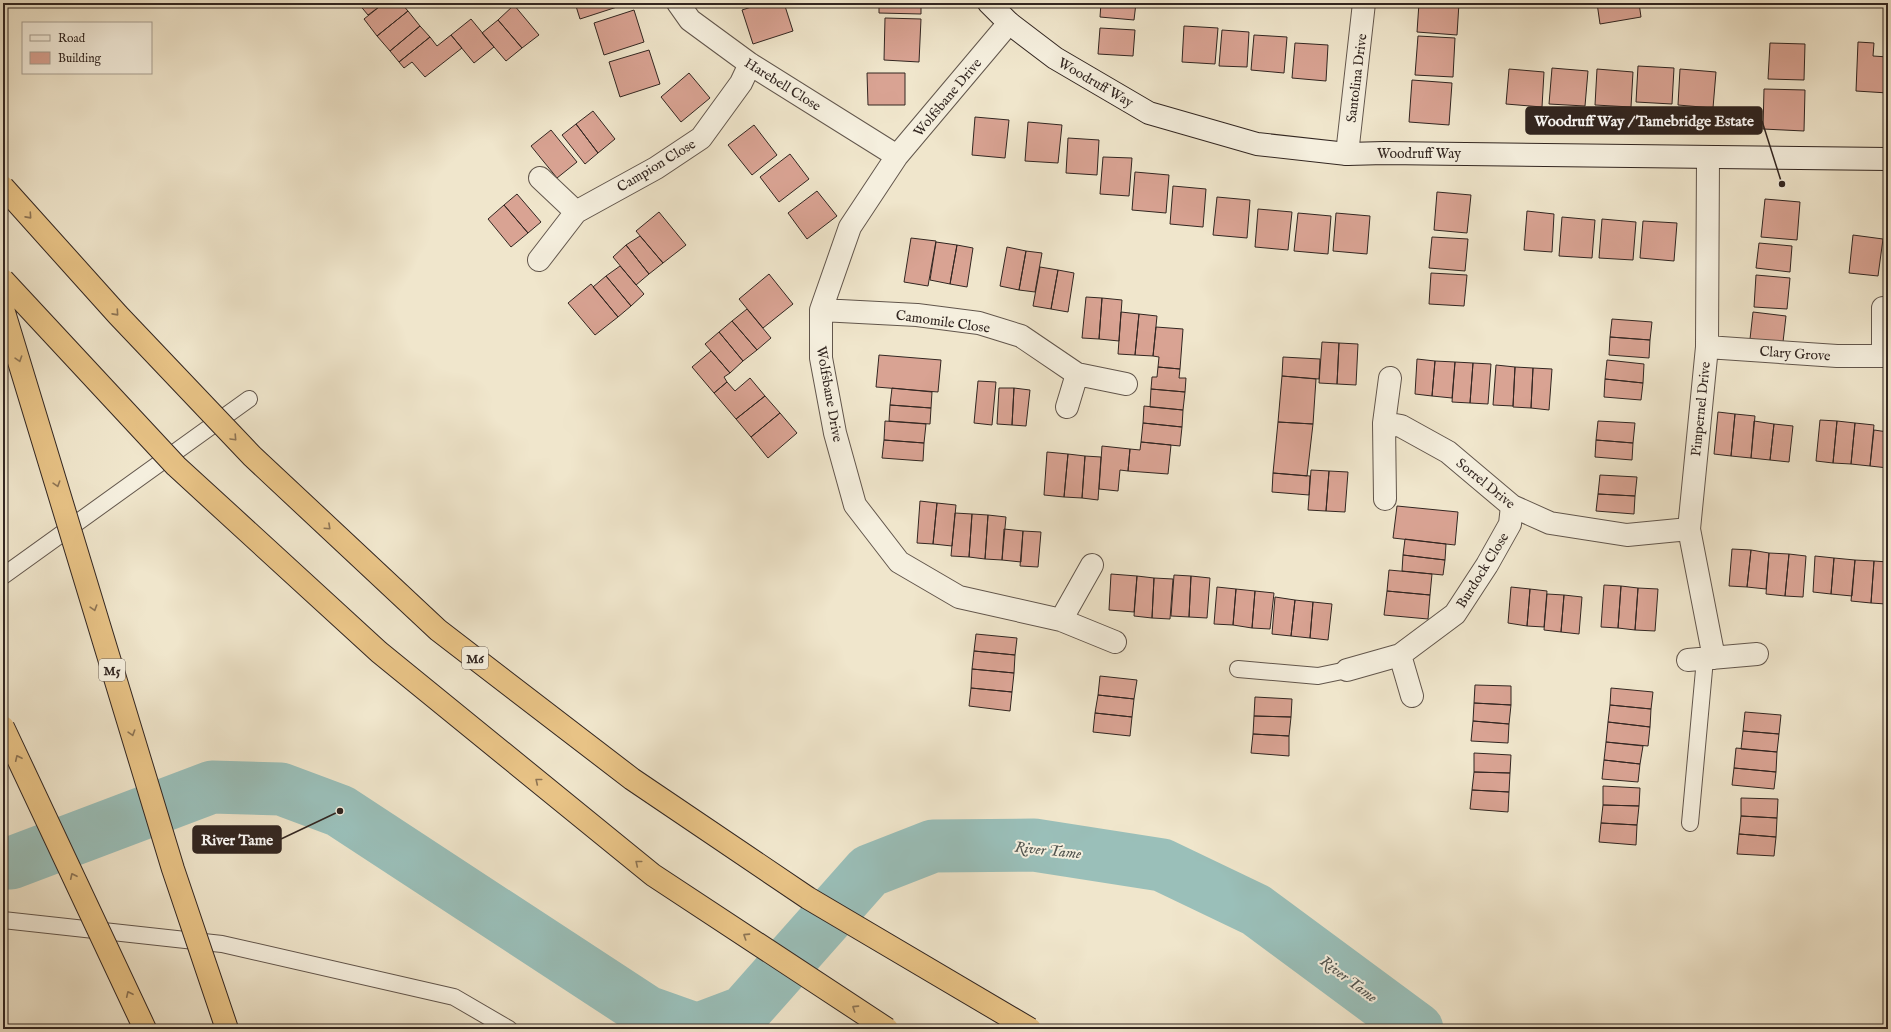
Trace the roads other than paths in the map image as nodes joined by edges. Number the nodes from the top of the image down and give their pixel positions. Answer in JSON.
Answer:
{"nodes":[{"id":1,"x":678,"y":3,"type":"edge"},
{"id":2,"x":989,"y":3,"type":"edge"},
{"id":3,"x":1364,"y":3,"type":"edge"},
{"id":4,"x":1009,"y":23,"type":"junction"},
{"id":5,"x":750,"y":64,"type":"junction"},
{"id":6,"x":1347,"y":154,"type":"junction"},
{"id":7,"x":897,"y":156,"type":"junction"},
{"id":8,"x":1708,"y":157,"type":"junction"},
{"id":9,"x":1888,"y":159,"type":"edge"},
{"id":10,"x":540,"y":178,"type":"dead end"},
{"id":11,"x":3,"y":187,"type":"edge"},
{"id":12,"x":576,"y":212,"type":"junction"},
{"id":13,"x":539,"y":260,"type":"dead end"},
{"id":14,"x":3,"y":280,"type":"edge"},
{"id":15,"x":1883,"y":308,"type":"dead end"},
{"id":16,"x":3,"y":309,"type":"edge"},
{"id":17,"x":821,"y":310,"type":"junction"},
{"id":18,"x":1707,"y":347,"type":"junction"},
{"id":19,"x":1885,"y":356,"type":"edge"},
{"id":20,"x":1077,"y":374,"type":"junction"},
{"id":21,"x":1390,"y":378,"type":"dead end"},
{"id":22,"x":1126,"y":384,"type":"dead end"},
{"id":23,"x":249,"y":399,"type":"dead end"},
{"id":24,"x":1067,"y":407,"type":"dead end"},
{"id":25,"x":1384,"y":423,"type":"junction"},
{"id":26,"x":1385,"y":499,"type":"dead end"},
{"id":27,"x":1512,"y":506,"type":"junction"},
{"id":28,"x":1688,"y":529,"type":"junction"},
{"id":29,"x":1092,"y":565,"type":"dead end"},
{"id":30,"x":3,"y":576,"type":"edge"},
{"id":31,"x":1062,"y":620,"type":"junction"},
{"id":32,"x":1115,"y":642,"type":"dead end"},
{"id":33,"x":1757,"y":654,"type":"dead end"},
{"id":34,"x":1400,"y":655,"type":"junction"},
{"id":35,"x":1702,"y":659,"type":"junction"},
{"id":36,"x":1238,"y":669,"type":"dead end"},
{"id":37,"x":1347,"y":670,"type":"joint"},
{"id":38,"x":1412,"y":696,"type":"dead end"},
{"id":39,"x":3,"y":727,"type":"edge"},
{"id":40,"x":1690,"y":823,"type":"dead end"},
{"id":41,"x":3,"y":920,"type":"edge"},
{"id":42,"x":145,"y":1029,"type":"edge"},
{"id":43,"x":227,"y":1029,"type":"edge"},
{"id":44,"x":509,"y":1029,"type":"edge"},
{"id":45,"x":887,"y":1029,"type":"edge"},
{"id":46,"x":1030,"y":1029,"type":"edge"}],
"edges":[{"from":1,"to":5,"type":"street","name":"Harebell Close"},
{"from":2,"to":4,"type":"street","name":"Woodruff Way"},
{"from":3,"to":6,"type":"street","name":"Santolina Drive"},
{"from":4,"to":6,"type":"street","name":"Woodruff Way"},
{"from":4,"to":7,"type":"street","name":"Wolfsbane Drive"},
{"from":5,"to":7,"type":"street","name":"Harebell Close"},
{"from":5,"to":12,"type":"street","name":"Campion Close"},
{"from":6,"to":8,"type":"street","name":"Woodruff Way"},
{"from":7,"to":17,"type":"street","name":"Wolfsbane Drive"},
{"from":8,"to":9,"type":"street","name":"Woodruff Way"},
{"from":8,"to":18,"type":"street","name":"Pimpernel Drive"},
{"from":10,"to":12,"type":"street"},
{"from":11,"to":46,"type":"highway","number":"M6","one_way":true,"bridge":true},
{"from":12,"to":13,"type":"street","name":"Campion Close"},
{"from":45,"to":14,"type":"highway","one_way":true,"bridge":true},
{"from":15,"to":19,"type":"street","name":"Clary Grove"},
{"from":16,"to":43,"type":"highway","number":"M5","one_way":true,"bridge":true},
{"from":17,"to":20,"type":"street","name":"Camomile Close"},
{"from":17,"to":31,"type":"street","name":"Wolfsbane Drive"},
{"from":18,"to":19,"type":"street","name":"Clary Grove"},
{"from":18,"to":28,"type":"street","name":"Pimpernel Drive"},
{"from":20,"to":22,"type":"street","name":"Camomile Close"},
{"from":20,"to":24,"type":"street"},
{"from":21,"to":25,"type":"street"},
{"from":23,"to":30,"type":"lane"},
{"from":25,"to":26,"type":"street"},
{"from":25,"to":27,"type":"street","name":"Sorrel Drive"},
{"from":27,"to":28,"type":"street","name":"Sorrel Drive"},
{"from":27,"to":34,"type":"street","name":"Burdock Close"},
{"from":28,"to":35,"type":"street","name":"Pimpernel Drive"},
{"from":29,"to":31,"type":"street"},
{"from":31,"to":32,"type":"street","name":"Wolfsbane Drive"},
{"from":33,"to":35,"type":"street"},
{"from":34,"to":37,"type":"street","name":"Burdock Close"},
{"from":34,"to":38,"type":"street"},
{"from":35,"to":40,"type":"lane"},
{"from":36,"to":37,"type":"lane"},
{"from":42,"to":39,"type":"highway","one_way":true,"bridge":true},
{"from":41,"to":44,"type":"lane"}]}
